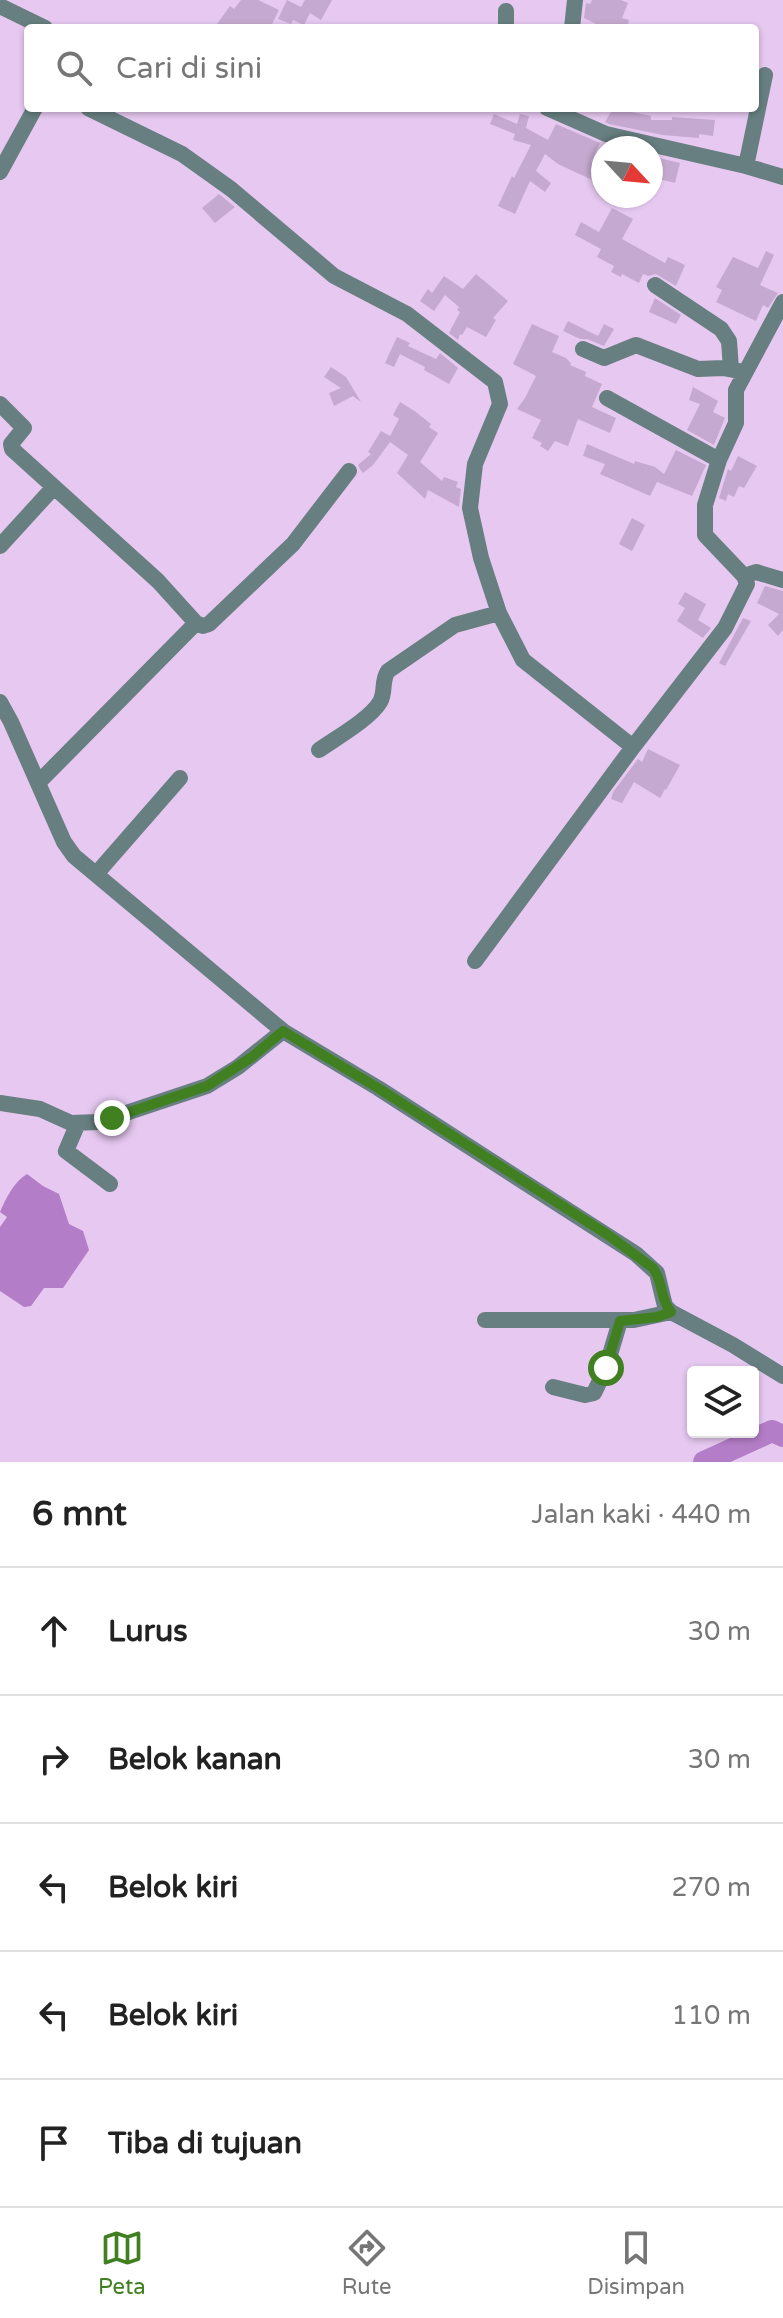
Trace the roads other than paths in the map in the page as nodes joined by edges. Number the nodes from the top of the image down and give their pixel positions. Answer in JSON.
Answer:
{"nodes":[{"id":1,"x":575,"y":0,"type":"edge"},
{"id":2,"x":0,"y":6,"type":"edge"},
{"id":3,"x":37,"y":24,"type":"edge"},
{"id":4,"x":572,"y":24,"type":"edge"},
{"id":5,"x":765,"y":75,"type":"dead end"},
{"id":6,"x":759,"y":104,"type":"edge"},
{"id":7,"x":33,"y":112,"type":"edge"},
{"id":8,"x":96,"y":112,"type":"edge"},
{"id":9,"x":556,"y":112,"type":"edge"},
{"id":10,"x":757,"y":112,"type":"edge"},
{"id":11,"x":746,"y":166,"type":"junction"},
{"id":12,"x":0,"y":172,"type":"edge"},
{"id":13,"x":783,"y":177,"type":"edge"},
{"id":14,"x":655,"y":285,"type":"dead end"},
{"id":15,"x":783,"y":302,"type":"edge"},
{"id":16,"x":583,"y":349,"type":"dead end"},
{"id":17,"x":738,"y":371,"type":"junction"},
{"id":18,"x":607,"y":398,"type":"dead end"},
{"id":19,"x":0,"y":404,"type":"edge"},
{"id":20,"x":719,"y":460,"type":"junction"},
{"id":21,"x":349,"y":471,"type":"dead end"},
{"id":22,"x":54,"y":487,"type":"junction"},
{"id":23,"x":0,"y":546,"type":"edge"},
{"id":24,"x":744,"y":576,"type":"junction"},
{"id":25,"x":783,"y":580,"type":"edge"},
{"id":26,"x":499,"y":613,"type":"junction"},
{"id":27,"x":196,"y":623,"type":"junction"},
{"id":28,"x":0,"y":702,"type":"edge"},
{"id":29,"x":633,"y":747,"type":"junction"},
{"id":30,"x":319,"y":750,"type":"dead end"},
{"id":31,"x":180,"y":778,"type":"dead end"},
{"id":32,"x":38,"y":783,"type":"junction"},
{"id":33,"x":97,"y":873,"type":"junction"},
{"id":34,"x":475,"y":961,"type":"dead end"},
{"id":35,"x":283,"y":1031,"type":"junction"},
{"id":36,"x":0,"y":1103,"type":"edge"},
{"id":37,"x":78,"y":1123,"type":"junction"},
{"id":38,"x":110,"y":1184,"type":"dead end"},
{"id":39,"x":668,"y":1309,"type":"junction"},
{"id":40,"x":485,"y":1320,"type":"dead end"},
{"id":41,"x":620,"y":1321,"type":"junction"},
{"id":42,"x":783,"y":1376,"type":"edge"},
{"id":43,"x":553,"y":1387,"type":"dead end"}],
"edges":[{"from":1,"to":4,"type":"street"},
{"from":2,"to":3,"type":"street"},
{"from":5,"to":6,"type":"street"},
{"from":7,"to":12,"type":"street"},
{"from":8,"to":26,"type":"street"},
{"from":9,"to":11,"type":"street"},
{"from":10,"to":11,"type":"street"},
{"from":11,"to":13,"type":"street"},
{"from":14,"to":17,"type":"street"},
{"from":15,"to":17,"type":"street"},
{"from":16,"to":17,"type":"street"},
{"from":17,"to":20,"type":"street"},
{"from":18,"to":20,"type":"street"},
{"from":19,"to":22,"type":"street"},
{"from":20,"to":24,"type":"street"},
{"from":21,"to":27,"type":"street"},
{"from":22,"to":23,"type":"street"},
{"from":22,"to":27,"type":"street"},
{"from":24,"to":25,"type":"street"},
{"from":24,"to":29,"type":"street"},
{"from":26,"to":29,"type":"street"},
{"from":26,"to":30,"type":"street"},
{"from":27,"to":32,"type":"street"},
{"from":28,"to":32,"type":"street"},
{"from":29,"to":34,"type":"street"},
{"from":31,"to":33,"type":"street"},
{"from":32,"to":33,"type":"street"},
{"from":33,"to":35,"type":"street"},
{"from":35,"to":37,"type":"street"},
{"from":35,"to":39,"type":"street"},
{"from":36,"to":37,"type":"street"},
{"from":37,"to":38,"type":"street"},
{"from":39,"to":41,"type":"street"},
{"from":39,"to":42,"type":"street"},
{"from":40,"to":41,"type":"street"},
{"from":41,"to":43,"type":"street"}]}
